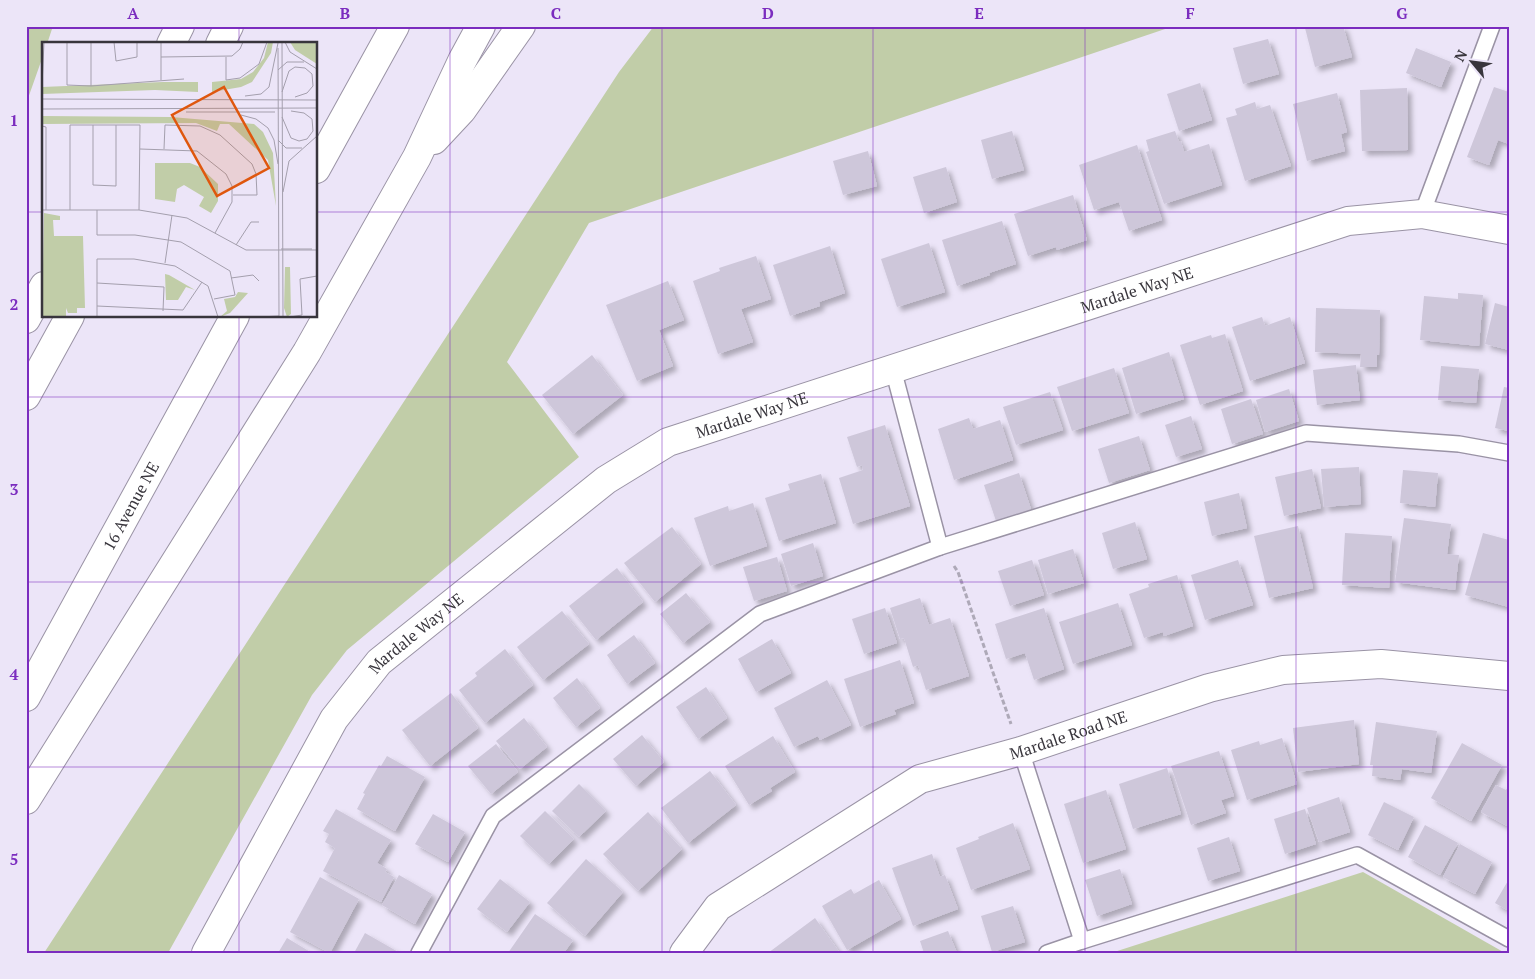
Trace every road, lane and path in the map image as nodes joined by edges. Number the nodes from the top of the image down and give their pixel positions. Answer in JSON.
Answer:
{"nodes":[{"id":1,"x":180,"y":26,"type":"edge"},
{"id":2,"x":229,"y":26,"type":"edge"},
{"id":3,"x":395,"y":26,"type":"edge"},
{"id":4,"x":481,"y":26,"type":"edge"},
{"id":5,"x":521,"y":26,"type":"edge"},
{"id":6,"x":1492,"y":26,"type":"edge"},
{"id":7,"x":172,"y":42,"type":"edge"},
{"id":8,"x":221,"y":42,"type":"edge"},
{"id":9,"x":417,"y":157,"type":"junction"},
{"id":10,"x":318,"y":165,"type":"edge"},
{"id":11,"x":1422,"y":214,"type":"junction"},
{"id":12,"x":1509,"y":230,"type":"edge"},
{"id":13,"x":42,"y":290,"type":"edge"},
{"id":14,"x":69,"y":318,"type":"edge"},
{"id":15,"x":234,"y":318,"type":"edge"},
{"id":16,"x":26,"y":319,"type":"edge"},
{"id":17,"x":893,"y":369,"type":"junction"},
{"id":18,"x":26,"y":396,"type":"edge"},
{"id":19,"x":1509,"y":453,"type":"edge"},
{"id":20,"x":940,"y":547,"type":"junction"},
{"id":21,"x":1509,"y":676,"type":"edge"},
{"id":22,"x":26,"y":697,"type":"edge"},
{"id":23,"x":1021,"y":751,"type":"junction"},
{"id":24,"x":26,"y":800,"type":"edge"},
{"id":25,"x":1509,"y":940,"type":"edge"},
{"id":26,"x":1082,"y":941,"type":"junction"},
{"id":27,"x":206,"y":953,"type":"edge"},
{"id":28,"x":419,"y":953,"type":"edge"},
{"id":29,"x":684,"y":953,"type":"edge"},
{"id":30,"x":1048,"y":953,"type":"edge"}],
"edges":[{"from":1,"to":7,"type":"main road"},
{"from":2,"to":8,"type":"main road"},
{"from":3,"to":10,"type":"main road"},
{"from":4,"to":9,"type":"main road"},
{"from":5,"to":9,"type":"main road"},
{"from":6,"to":11,"type":"lane"},
{"from":9,"to":24,"type":"main road"},
{"from":11,"to":12,"type":"main road","name":"Mardale Way NE"},
{"from":11,"to":17,"type":"main road","name":"Mardale Way NE"},
{"from":13,"to":16,"type":"main road"},
{"from":14,"to":18,"type":"main road"},
{"from":15,"to":22,"type":"main road","name":"16 Avenue NE"},
{"from":17,"to":20,"type":"lane"},
{"from":17,"to":27,"type":"main road","name":"Mardale Way NE"},
{"from":19,"to":20,"type":"lane"},
{"from":20,"to":23,"type":"path"},
{"from":20,"to":28,"type":"lane"},
{"from":21,"to":23,"type":"main road","name":"Mardale Road NE"},
{"from":23,"to":26,"type":"lane"},
{"from":23,"to":29,"type":"main road","name":"Mardale Road NE"},
{"from":25,"to":26,"type":"lane"},
{"from":26,"to":30,"type":"lane"}]}
